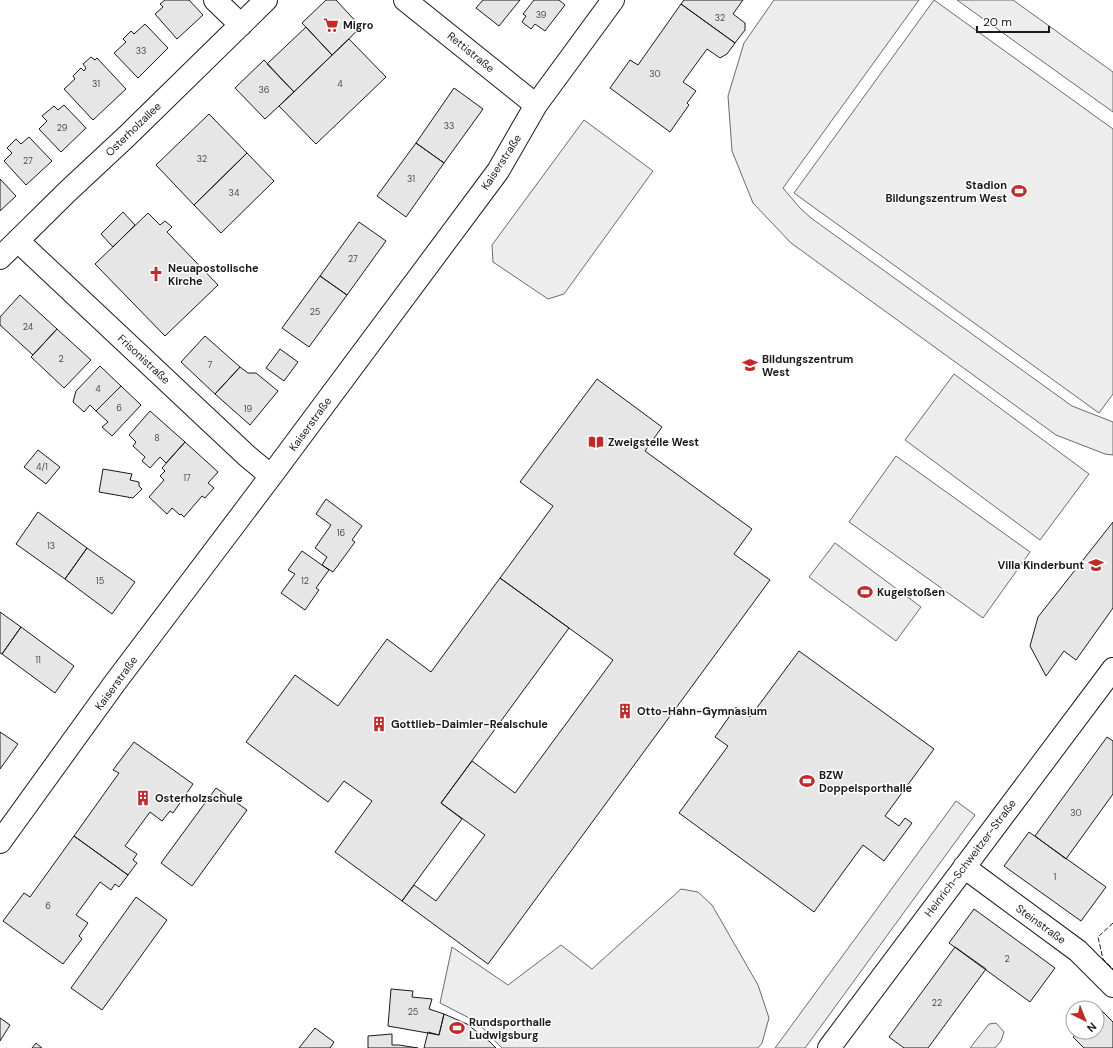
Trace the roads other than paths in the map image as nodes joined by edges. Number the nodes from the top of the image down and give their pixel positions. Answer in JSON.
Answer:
{"nodes":[{"id":1,"x":215,"y":0,"type":"edge"},
{"id":2,"x":266,"y":0,"type":"edge"},
{"id":3,"x":405,"y":0,"type":"edge"},
{"id":4,"x":613,"y":0,"type":"edge"},
{"id":5,"x":241,"y":25,"type":"junction"},
{"id":6,"x":536,"y":105,"type":"junction"},
{"id":7,"x":18,"y":241,"type":"junction"},
{"id":8,"x":0,"y":258,"type":"edge"},
{"id":9,"x":271,"y":476,"type":"junction"},
{"id":10,"x":1113,"y":669,"type":"edge"},
{"id":11,"x":0,"y":842,"type":"edge"},
{"id":12,"x":964,"y":867,"type":"junction"},
{"id":13,"x":1113,"y":986,"type":"edge"},
{"id":14,"x":829,"y":1048,"type":"edge"}],
"edges":[{"from":1,"to":5,"type":"street"},
{"from":2,"to":5,"type":"street","name":"Osterholzallee"},
{"from":3,"to":6,"type":"street","name":"Rettistraße"},
{"from":4,"to":6,"type":"street","name":"Kaiserstraße"},
{"from":5,"to":7,"type":"street","name":"Osterholzallee"},
{"from":6,"to":9,"type":"street","name":"Kaiserstraße"},
{"from":7,"to":8,"type":"street","name":"Osterholzallee"},
{"from":7,"to":9,"type":"street","name":"Frisonistraße"},
{"from":9,"to":11,"type":"street","name":"Kaiserstraße"},
{"from":10,"to":12,"type":"street","name":"Heinrich-Schweitzer-Straße"},
{"from":12,"to":13,"type":"street","name":"Steinstraße"},
{"from":12,"to":14,"type":"street","name":"Heinrich-Schweitzer-Straße"}]}
